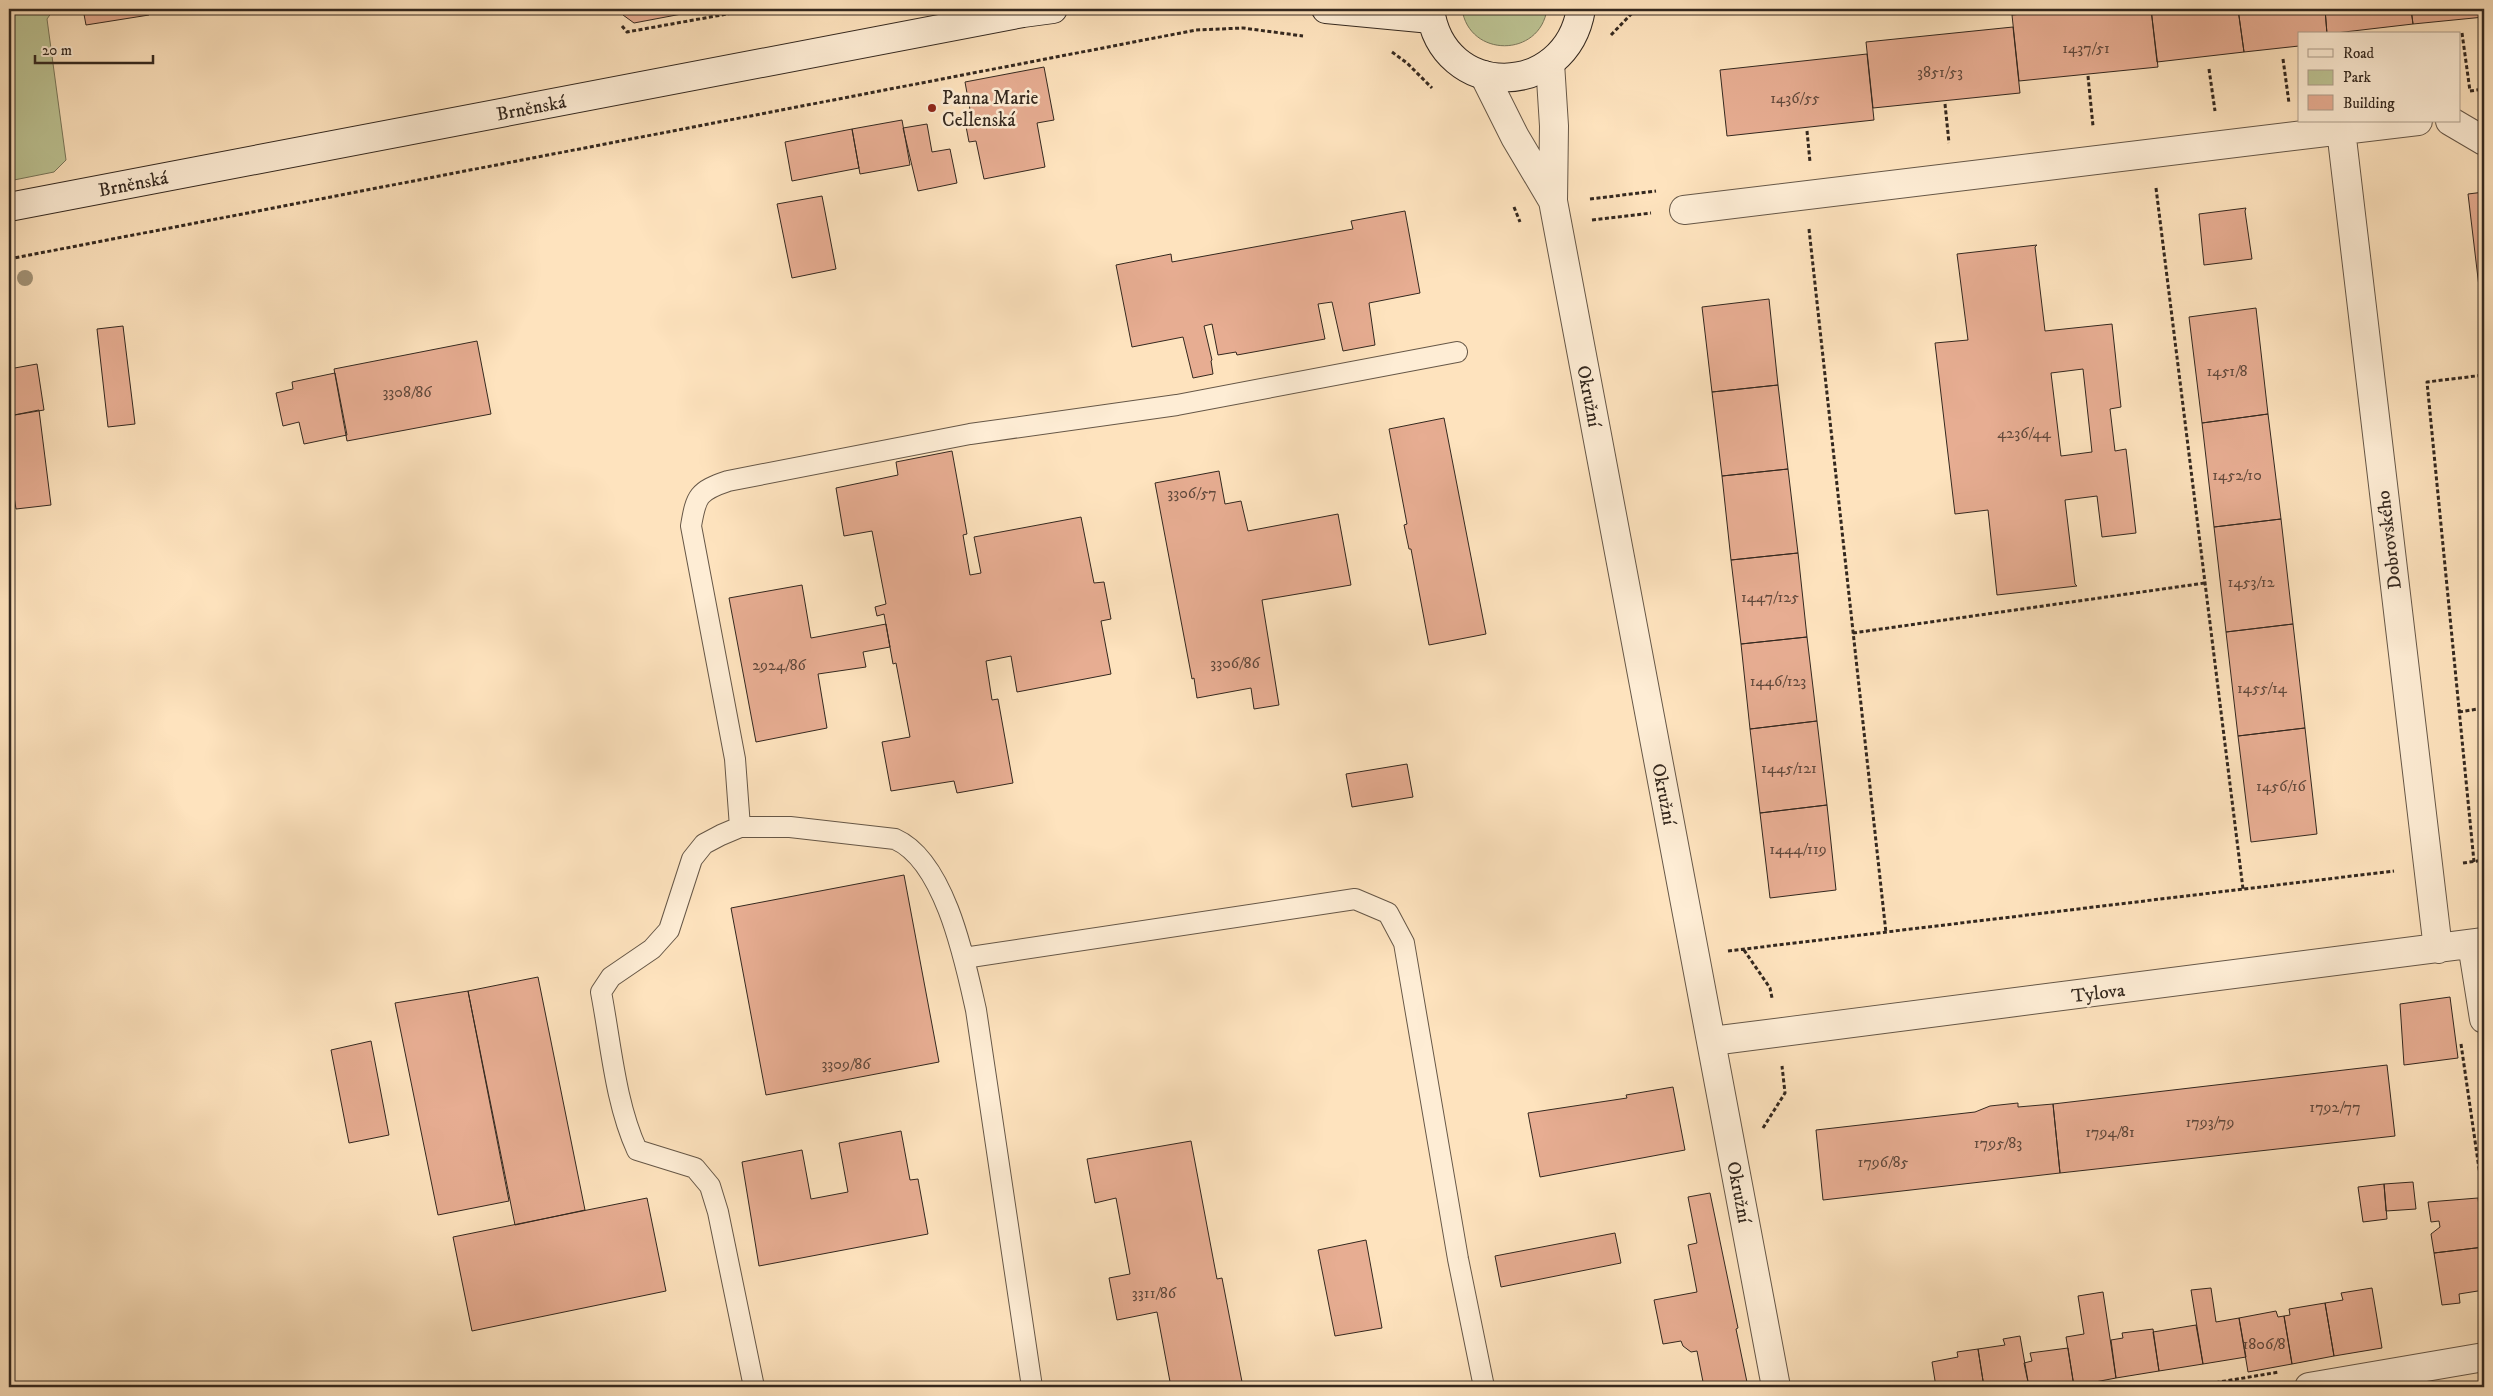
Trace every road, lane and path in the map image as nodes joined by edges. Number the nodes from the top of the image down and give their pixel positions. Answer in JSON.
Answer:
{"nodes":[{"id":1,"x":755,"y":9,"type":"edge"},
{"id":2,"x":1053,"y":9,"type":"edge"},
{"id":3,"x":1326,"y":9,"type":"edge"},
{"id":4,"x":1581,"y":9,"type":"edge"},
{"id":5,"x":1636,"y":9,"type":"edge"},
{"id":6,"x":1430,"y":14,"type":"edge"},
{"id":7,"x":622,"y":26,"type":"dead end"},
{"id":8,"x":2462,"y":33,"type":"dead end"},
{"id":9,"x":1310,"y":37,"type":"dead end"},
{"id":10,"x":1609,"y":38,"type":"dead end"},
{"id":11,"x":1389,"y":50,"type":"dead end"},
{"id":12,"x":2283,"y":58,"type":"dead end"},
{"id":13,"x":1550,"y":63,"type":"junction"},
{"id":14,"x":2209,"y":69,"type":"dead end"},
{"id":15,"x":1484,"y":75,"type":"junction"},
{"id":16,"x":2088,"y":76,"type":"dead end"},
{"id":17,"x":2484,"y":89,"type":"edge"},
{"id":18,"x":1436,"y":91,"type":"dead end"},
{"id":19,"x":2465,"y":91,"type":"dead end"},
{"id":20,"x":2470,"y":91,"type":"junction"},
{"id":21,"x":1945,"y":104,"type":"dead end"},
{"id":22,"x":2289,"y":105,"type":"dead end"},
{"id":23,"x":2215,"y":115,"type":"dead end"},
{"id":24,"x":2409,"y":122,"type":"edge"},
{"id":25,"x":2452,"y":122,"type":"edge"},
{"id":26,"x":2094,"y":130,"type":"dead end"},
{"id":27,"x":2341,"y":130,"type":"junction"},
{"id":28,"x":1807,"y":131,"type":"dead end"},
{"id":29,"x":2484,"y":141,"type":"edge"},
{"id":30,"x":1950,"y":149,"type":"dead end"},
{"id":31,"x":2152,"y":152,"type":"junction"},
{"id":32,"x":1811,"y":168,"type":"dead end"},
{"id":33,"x":1664,"y":190,"type":"dead end"},
{"id":34,"x":1805,"y":194,"type":"junction"},
{"id":35,"x":1590,"y":199,"type":"dead end"},
{"id":36,"x":1553,"y":202,"type":"junction"},
{"id":37,"x":9,"y":207,"type":"edge"},
{"id":38,"x":1684,"y":210,"type":"joint"},
{"id":39,"x":1592,"y":220,"type":"dead end"},
{"id":40,"x":9,"y":259,"type":"edge"},
{"id":41,"x":1457,"y":352,"type":"dead end"},
{"id":42,"x":2484,"y":375,"type":"edge"},
{"id":43,"x":2205,"y":583,"type":"junction"},
{"id":44,"x":1853,"y":633,"type":"junction"},
{"id":45,"x":2484,"y":708,"type":"edge"},
{"id":46,"x":2459,"y":712,"type":"junction"},
{"id":47,"x":740,"y":827,"type":"junction"},
{"id":48,"x":2484,"y":860,"type":"edge"},
{"id":49,"x":2474,"y":862,"type":"junction"},
{"id":50,"x":2427,"y":867,"type":"junction"},
{"id":51,"x":2243,"y":889,"type":"junction"},
{"id":52,"x":1886,"y":933,"type":"junction"},
{"id":53,"x":2478,"y":943,"type":"edge"},
{"id":54,"x":2438,"y":948,"type":"junction"},
{"id":55,"x":1744,"y":950,"type":"junction"},
{"id":56,"x":1726,"y":952,"type":"dead end"},
{"id":57,"x":964,"y":958,"type":"junction"},
{"id":58,"x":2484,"y":1019,"type":"edge"},
{"id":59,"x":1777,"y":1032,"type":"junction"},
{"id":60,"x":1712,"y":1041,"type":"junction"},
{"id":61,"x":2461,"y":1042,"type":"dead end"},
{"id":62,"x":1760,"y":1133,"type":"dead end"},
{"id":63,"x":2484,"y":1203,"type":"edge"},
{"id":64,"x":2484,"y":1357,"type":"edge"},
{"id":65,"x":754,"y":1387,"type":"edge"},
{"id":66,"x":1032,"y":1387,"type":"edge"},
{"id":67,"x":1484,"y":1387,"type":"edge"},
{"id":68,"x":1776,"y":1387,"type":"edge"},
{"id":69,"x":2310,"y":1387,"type":"edge"}],
"edges":[{"from":1,"to":7,"type":"path"},
{"from":2,"to":37,"type":"street","name":"Brněnská"},
{"from":3,"to":6,"type":"street"},
{"from":4,"to":13,"type":"street"},
{"from":5,"to":10,"type":"path"},
{"from":6,"to":15,"type":"street"},
{"from":8,"to":20,"type":"path"},
{"from":9,"to":40,"type":"path"},
{"from":11,"to":18,"type":"path"},
{"from":12,"to":22,"type":"path"},
{"from":13,"to":15,"type":"street"},
{"from":13,"to":36,"type":"street","name":"Okružní"},
{"from":14,"to":23,"type":"path"},
{"from":15,"to":36,"type":"street","name":"Okružní"},
{"from":16,"to":26,"type":"path"},
{"from":17,"to":20,"type":"path"},
{"from":19,"to":20,"type":"path"},
{"from":21,"to":30,"type":"path"},
{"from":24,"to":27,"type":"street"},
{"from":25,"to":29,"type":"street"},
{"from":27,"to":31,"type":"street"},
{"from":27,"to":50,"type":"street","name":"Dobrovského"},
{"from":28,"to":32,"type":"path"},
{"from":31,"to":34,"type":"street"},
{"from":31,"to":43,"type":"path"},
{"from":33,"to":35,"type":"path"},
{"from":34,"to":38,"type":"street"},
{"from":34,"to":44,"type":"path"},
{"from":36,"to":60,"type":"street","name":"Okružní"},
{"from":38,"to":39,"type":"path"},
{"from":41,"to":47,"type":"lane"},
{"from":42,"to":46,"type":"path"},
{"from":43,"to":44,"type":"path"},
{"from":43,"to":51,"type":"path"},
{"from":44,"to":52,"type":"path"},
{"from":45,"to":46,"type":"path"},
{"from":46,"to":49,"type":"path"},
{"from":47,"to":57,"type":"lane"},
{"from":47,"to":65,"type":"lane"},
{"from":48,"to":49,"type":"path"},
{"from":49,"to":50,"type":"path"},
{"from":50,"to":51,"type":"path"},
{"from":50,"to":54,"type":"street","name":"Dobrovského"},
{"from":51,"to":52,"type":"path"},
{"from":52,"to":55,"type":"path"},
{"from":53,"to":54,"type":"street","name":"Tylova"},
{"from":53,"to":58,"type":"street"},
{"from":54,"to":59,"type":"street","name":"Tylova"},
{"from":55,"to":56,"type":"path"},
{"from":55,"to":59,"type":"path"},
{"from":57,"to":66,"type":"lane"},
{"from":57,"to":67,"type":"lane"},
{"from":59,"to":60,"type":"street","name":"Tylova"},
{"from":59,"to":62,"type":"path"},
{"from":60,"to":68,"type":"street","name":"Okružní"},
{"from":61,"to":63,"type":"path"},
{"from":64,"to":69,"type":"street"}]}
